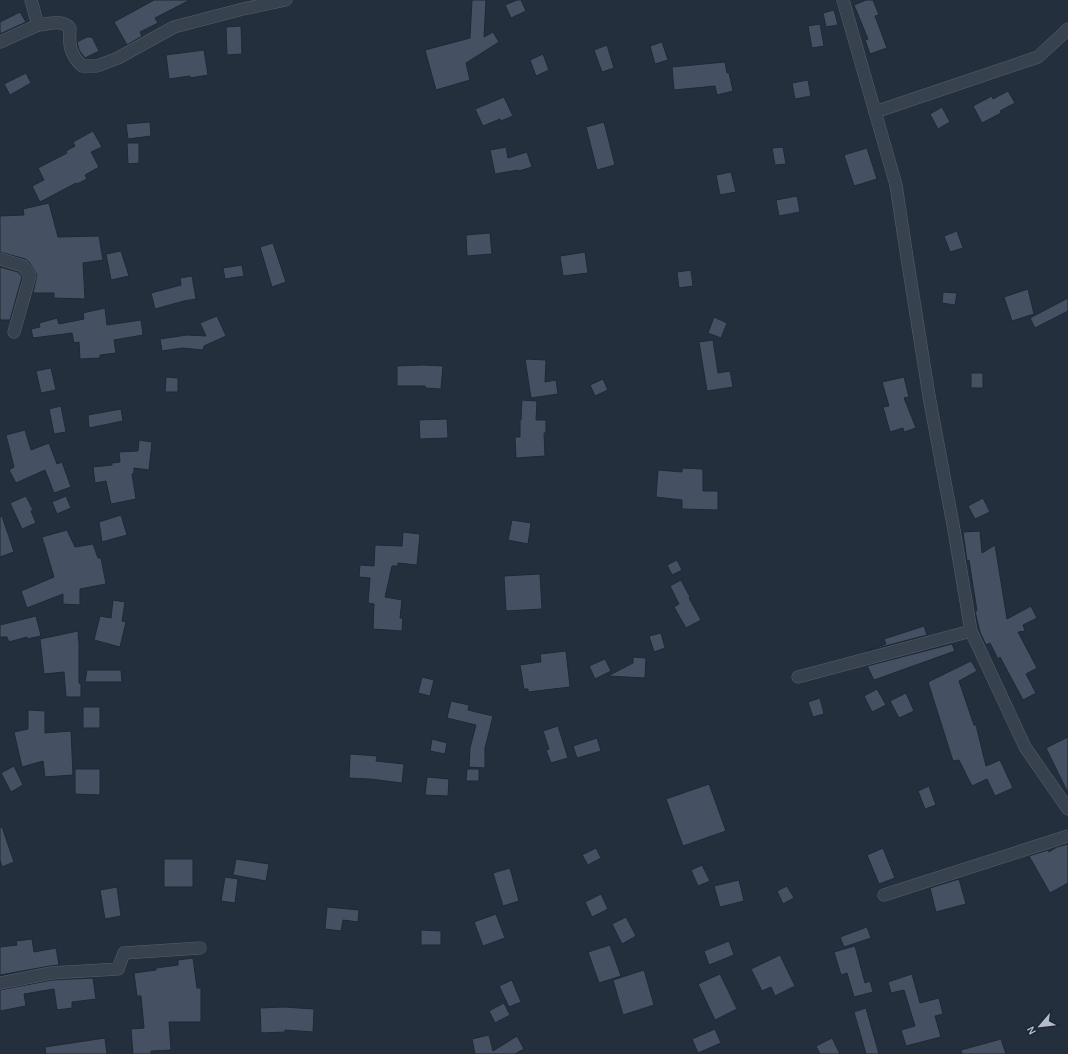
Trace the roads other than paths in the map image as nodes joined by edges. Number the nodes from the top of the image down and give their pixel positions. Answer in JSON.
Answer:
{"nodes":[{"id":1,"x":31,"y":0,"type":"edge"},
{"id":2,"x":286,"y":0,"type":"edge"},
{"id":3,"x":843,"y":0,"type":"edge"},
{"id":4,"x":38,"y":25,"type":"junction"},
{"id":5,"x":1068,"y":29,"type":"edge"},
{"id":6,"x":0,"y":42,"type":"edge"},
{"id":7,"x":875,"y":112,"type":"junction"},
{"id":8,"x":0,"y":258,"type":"edge"},
{"id":9,"x":14,"y":332,"type":"dead end"},
{"id":10,"x":970,"y":631,"type":"junction"},
{"id":11,"x":798,"y":677,"type":"dead end"},
{"id":12,"x":1068,"y":809,"type":"edge"},
{"id":13,"x":1068,"y":836,"type":"edge"},
{"id":14,"x":884,"y":895,"type":"dead end"},
{"id":15,"x":200,"y":948,"type":"dead end"},
{"id":16,"x":0,"y":983,"type":"edge"}],
"edges":[{"from":1,"to":4,"type":"street"},
{"from":2,"to":4,"type":"street"},
{"from":3,"to":7,"type":"street"},
{"from":4,"to":6,"type":"street"},
{"from":5,"to":7,"type":"street"},
{"from":7,"to":10,"type":"street"},
{"from":8,"to":9,"type":"street"},
{"from":10,"to":11,"type":"street"},
{"from":10,"to":12,"type":"street"},
{"from":13,"to":14,"type":"street"},
{"from":15,"to":16,"type":"street"}]}
